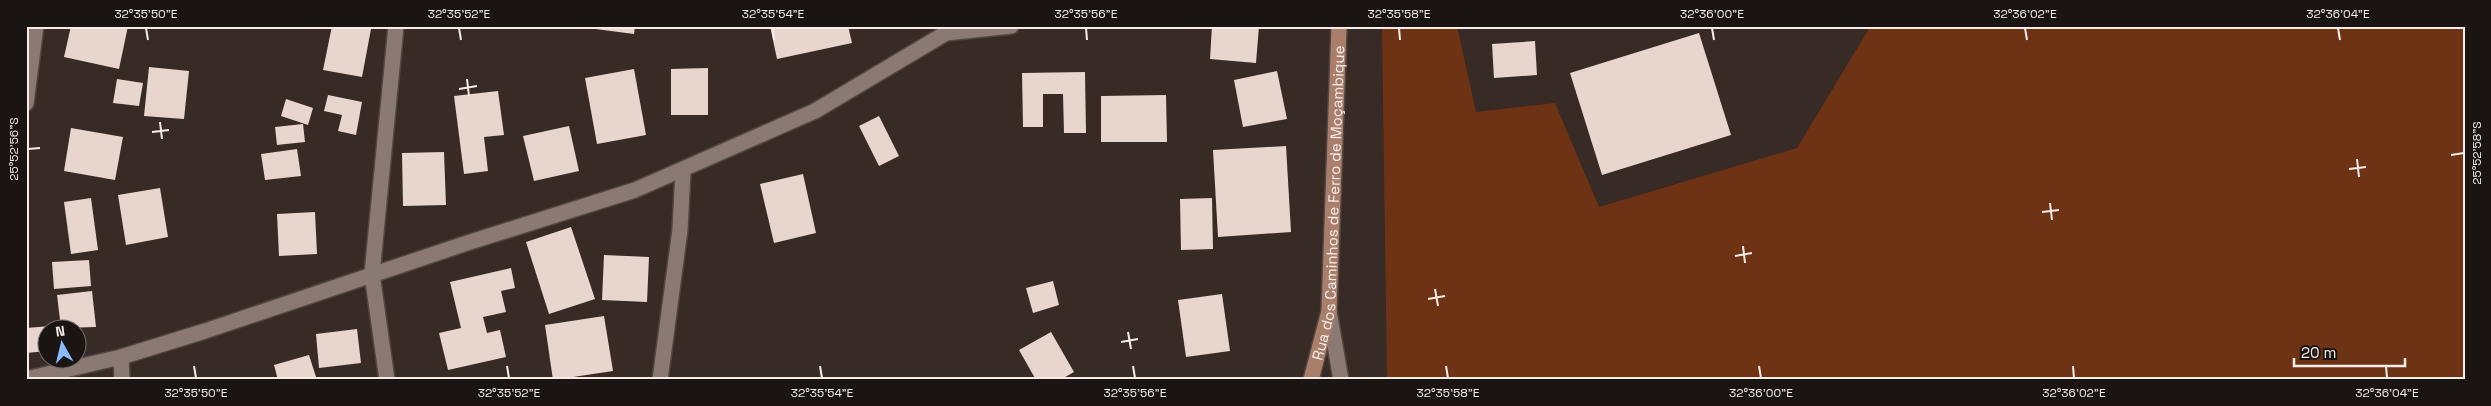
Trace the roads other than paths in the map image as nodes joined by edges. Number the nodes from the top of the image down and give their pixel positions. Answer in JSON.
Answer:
{"nodes":[{"id":1,"x":36,"y":26,"type":"edge"},
{"id":2,"x":396,"y":26,"type":"edge"},
{"id":3,"x":1011,"y":26,"type":"edge"},
{"id":4,"x":1339,"y":26,"type":"edge"},
{"id":5,"x":946,"y":29,"type":"edge"},
{"id":6,"x":26,"y":103,"type":"edge"},
{"id":7,"x":682,"y":171,"type":"junction"},
{"id":8,"x":372,"y":274,"type":"junction"},
{"id":9,"x":1329,"y":311,"type":"junction"},
{"id":10,"x":121,"y":357,"type":"junction"},
{"id":11,"x":26,"y":379,"type":"edge"},
{"id":12,"x":122,"y":380,"type":"edge"},
{"id":13,"x":387,"y":380,"type":"edge"},
{"id":14,"x":660,"y":380,"type":"edge"},
{"id":15,"x":1311,"y":380,"type":"edge"},
{"id":16,"x":1340,"y":380,"type":"edge"}],
"edges":[{"from":1,"to":6,"type":"street"},
{"from":2,"to":8,"type":"street"},
{"from":3,"to":5,"type":"street"},
{"from":4,"to":9,"type":"street","name":"Rua dos Caminhos de Ferro de Moçambique"},
{"from":5,"to":7,"type":"street"},
{"from":7,"to":8,"type":"street"},
{"from":7,"to":14,"type":"street"},
{"from":8,"to":10,"type":"street"},
{"from":8,"to":13,"type":"street"},
{"from":9,"to":15,"type":"street","name":"Rua dos Caminhos de Ferro de Moçambique"},
{"from":9,"to":16,"type":"street"},
{"from":10,"to":11,"type":"street"},
{"from":10,"to":12,"type":"street"}]}
